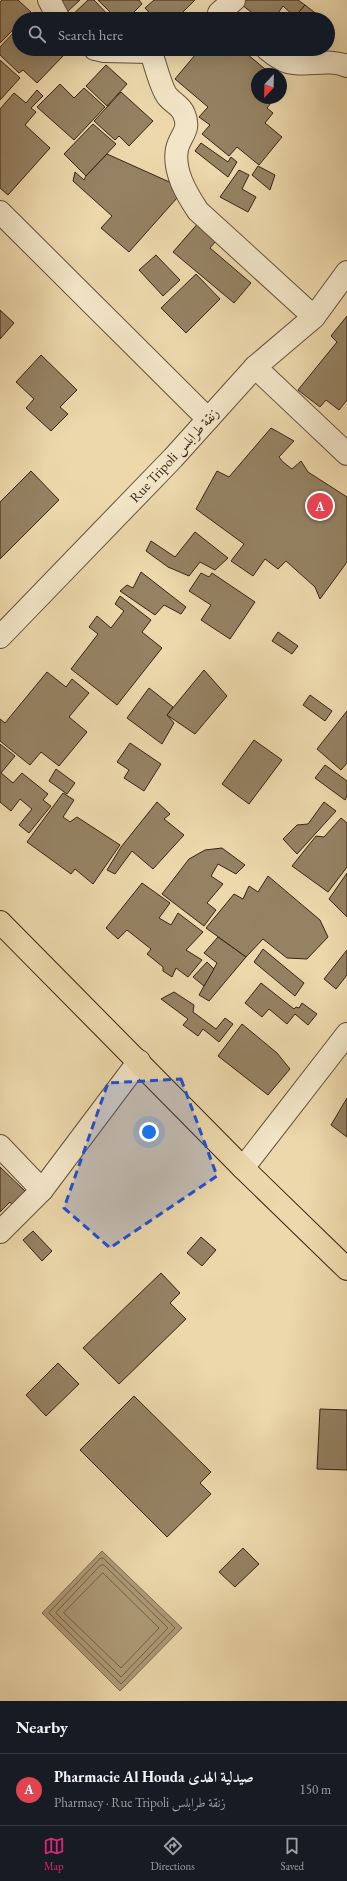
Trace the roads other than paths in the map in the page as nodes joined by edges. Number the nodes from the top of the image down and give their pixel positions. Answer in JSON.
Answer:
{"nodes":[{"id":1,"x":49,"y":0,"type":"edge"},
{"id":2,"x":55,"y":12,"type":"edge"},
{"id":3,"x":155,"y":56,"type":"edge"},
{"id":4,"x":278,"y":56,"type":"edge"},
{"id":5,"x":347,"y":66,"type":"edge"},
{"id":6,"x":0,"y":212,"type":"edge"},
{"id":7,"x":345,"y":281,"type":"edge"},
{"id":8,"x":314,"y":317,"type":"junction"},
{"id":9,"x":255,"y":366,"type":"junction"},
{"id":10,"x":208,"y":419,"type":"junction"},
{"id":11,"x":347,"y":454,"type":"edge"},
{"id":12,"x":0,"y":637,"type":"edge"},
{"id":13,"x":0,"y":922,"type":"edge"},
{"id":14,"x":347,"y":1034,"type":"edge"},
{"id":15,"x":138,"y":1062,"type":"junction"},
{"id":16,"x":0,"y":1146,"type":"edge"},
{"id":17,"x":244,"y":1168,"type":"junction"},
{"id":18,"x":42,"y":1190,"type":"junction"},
{"id":19,"x":0,"y":1232,"type":"edge"},
{"id":20,"x":347,"y":1269,"type":"edge"}],
"edges":[{"from":1,"to":2,"type":"street"},
{"from":3,"to":8,"type":"street"},
{"from":4,"to":5,"type":"street"},
{"from":6,"to":10,"type":"street"},
{"from":7,"to":8,"type":"street","name":"Rue Tripoli زنقة طرابلس"},
{"from":8,"to":9,"type":"street","name":"Rue Tripoli زنقة طرابلس"},
{"from":9,"to":10,"type":"street","name":"Rue Tripoli زنقة طرابلس"},
{"from":9,"to":11,"type":"street"},
{"from":10,"to":12,"type":"street","name":"Rue Tripoli زنقة طرابلس"},
{"from":13,"to":15,"type":"main road"},
{"from":14,"to":17,"type":"street"},
{"from":15,"to":17,"type":"main road"},
{"from":15,"to":18,"type":"street"},
{"from":16,"to":18,"type":"street"},
{"from":17,"to":20,"type":"main road"},
{"from":18,"to":19,"type":"street"}]}
